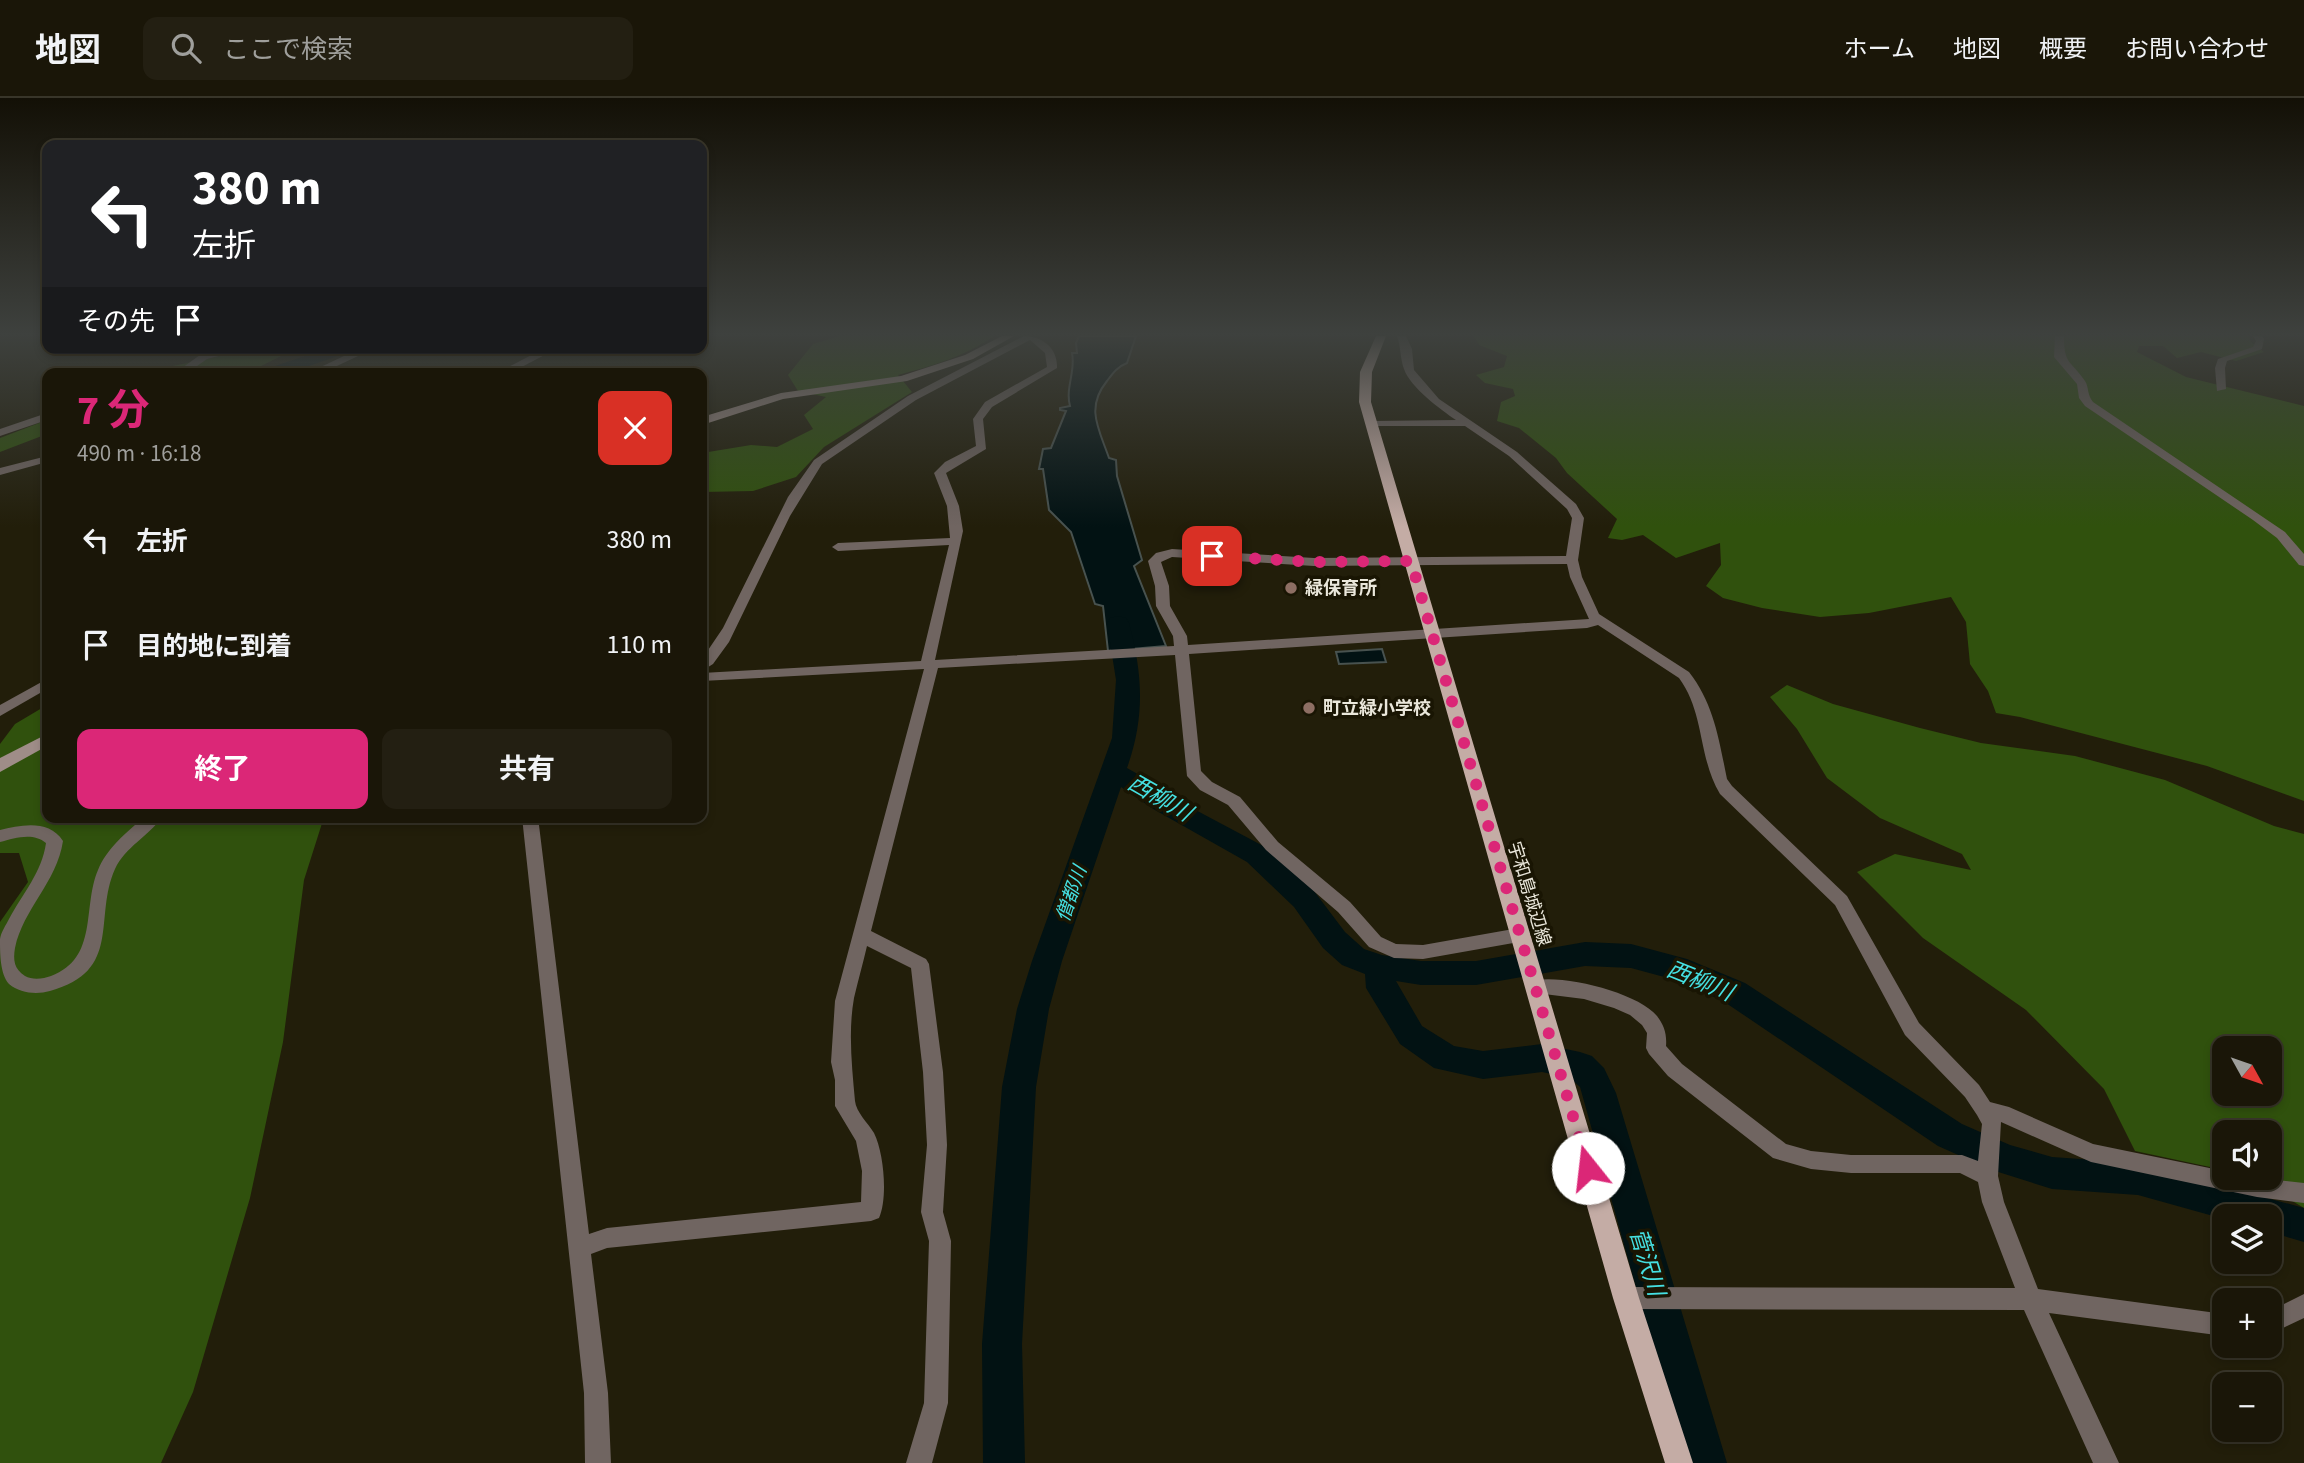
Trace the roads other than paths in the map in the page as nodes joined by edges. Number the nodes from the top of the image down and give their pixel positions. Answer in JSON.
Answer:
{"nodes":[{"id":1,"x":769,"y":400,"type":"edge"},
{"id":2,"x":910,"y":400,"type":"edge"},
{"id":3,"x":997,"y":400,"type":"edge"},
{"id":4,"x":1365,"y":400,"type":"edge"},
{"id":5,"x":1435,"y":400,"type":"edge"},
{"id":6,"x":2085,"y":400,"type":"edge"},
{"id":7,"x":42,"y":418,"type":"edge"},
{"id":8,"x":707,"y":419,"type":"edge"},
{"id":9,"x":1470,"y":423,"type":"junction"},
{"id":10,"x":1372,"y":424,"type":"junction"},
{"id":11,"x":0,"y":433,"type":"edge"},
{"id":12,"x":42,"y":460,"type":"edge"},
{"id":13,"x":0,"y":472,"type":"edge"},
{"id":14,"x":956,"y":541,"type":"junction"},
{"id":15,"x":838,"y":547,"type":"dead end"},
{"id":16,"x":1411,"y":561,"type":"junction"},
{"id":17,"x":1573,"y":561,"type":"junction"},
{"id":18,"x":2304,"y":562,"type":"edge"},
{"id":19,"x":1598,"y":621,"type":"junction"},
{"id":20,"x":1431,"y":632,"type":"junction"},
{"id":21,"x":1179,"y":650,"type":"junction"},
{"id":22,"x":707,"y":661,"type":"edge"},
{"id":23,"x":929,"y":665,"type":"junction"},
{"id":24,"x":707,"y":677,"type":"edge"},
{"id":25,"x":42,"y":686,"type":"edge"},
{"id":26,"x":0,"y":710,"type":"edge"},
{"id":27,"x":42,"y":742,"type":"edge"},
{"id":28,"x":0,"y":766,"type":"edge"},
{"id":29,"x":148,"y":823,"type":"edge"},
{"id":30,"x":531,"y":823,"type":"edge"},
{"id":31,"x":0,"y":836,"type":"edge"},
{"id":32,"x":862,"y":933,"type":"junction"},
{"id":33,"x":1519,"y":935,"type":"junction"},
{"id":34,"x":1535,"y":988,"type":"junction"},
{"id":35,"x":1984,"y":1110,"type":"junction"},
{"id":36,"x":1987,"y":1176,"type":"junction"},
{"id":37,"x":2304,"y":1193,"type":"edge"},
{"id":38,"x":580,"y":1247,"type":"junction"},
{"id":39,"x":1626,"y":1297,"type":"junction"},
{"id":40,"x":2031,"y":1299,"type":"junction"},
{"id":41,"x":2304,"y":1305,"type":"edge"},
{"id":42,"x":2282,"y":1317,"type":"edge"},
{"id":43,"x":2212,"y":1323,"type":"edge"},
{"id":44,"x":598,"y":1463,"type":"edge"},
{"id":45,"x":919,"y":1463,"type":"edge"},
{"id":46,"x":1679,"y":1463,"type":"edge"},
{"id":47,"x":2106,"y":1463,"type":"edge"}],
"edges":[{"from":1,"to":8,"type":"main road"},
{"from":2,"to":22,"type":"street"},
{"from":3,"to":14,"type":"street"},
{"from":4,"to":10,"type":"main road","name":"宇和島城辺線"},
{"from":5,"to":9,"type":"street"},
{"from":6,"to":18,"type":"street"},
{"from":7,"to":11,"type":"street"},
{"from":9,"to":10,"type":"street"},
{"from":9,"to":17,"type":"street"},
{"from":10,"to":16,"type":"main road","name":"宇和島城辺線"},
{"from":12,"to":13,"type":"street"},
{"from":14,"to":15,"type":"street"},
{"from":14,"to":23,"type":"street"},
{"from":16,"to":17,"type":"street"},
{"from":16,"to":20,"type":"main road","name":"宇和島城辺線"},
{"from":16,"to":21,"type":"street"},
{"from":17,"to":19,"type":"street"},
{"from":19,"to":20,"type":"street"},
{"from":19,"to":35,"type":"street"},
{"from":20,"to":21,"type":"street"},
{"from":20,"to":33,"type":"main road","name":"宇和島城辺線"},
{"from":21,"to":23,"type":"street"},
{"from":21,"to":33,"type":"street"},
{"from":23,"to":24,"type":"street"},
{"from":23,"to":32,"type":"street"},
{"from":25,"to":26,"type":"street"},
{"from":27,"to":28,"type":"main road"},
{"from":29,"to":31,"type":"street"},
{"from":30,"to":38,"type":"street"},
{"from":32,"to":38,"type":"street"},
{"from":32,"to":45,"type":"street"},
{"from":33,"to":34,"type":"main road","name":"宇和島城辺線"},
{"from":34,"to":36,"type":"street"},
{"from":34,"to":39,"type":"main road","name":"宇和島城辺線"},
{"from":35,"to":36,"type":"street"},
{"from":35,"to":37,"type":"street"},
{"from":36,"to":40,"type":"street"},
{"from":38,"to":44,"type":"street"},
{"from":39,"to":40,"type":"street"},
{"from":39,"to":46,"type":"main road","name":"宇和島城辺線"},
{"from":40,"to":43,"type":"street"},
{"from":40,"to":47,"type":"street"},
{"from":41,"to":42,"type":"street"}]}
